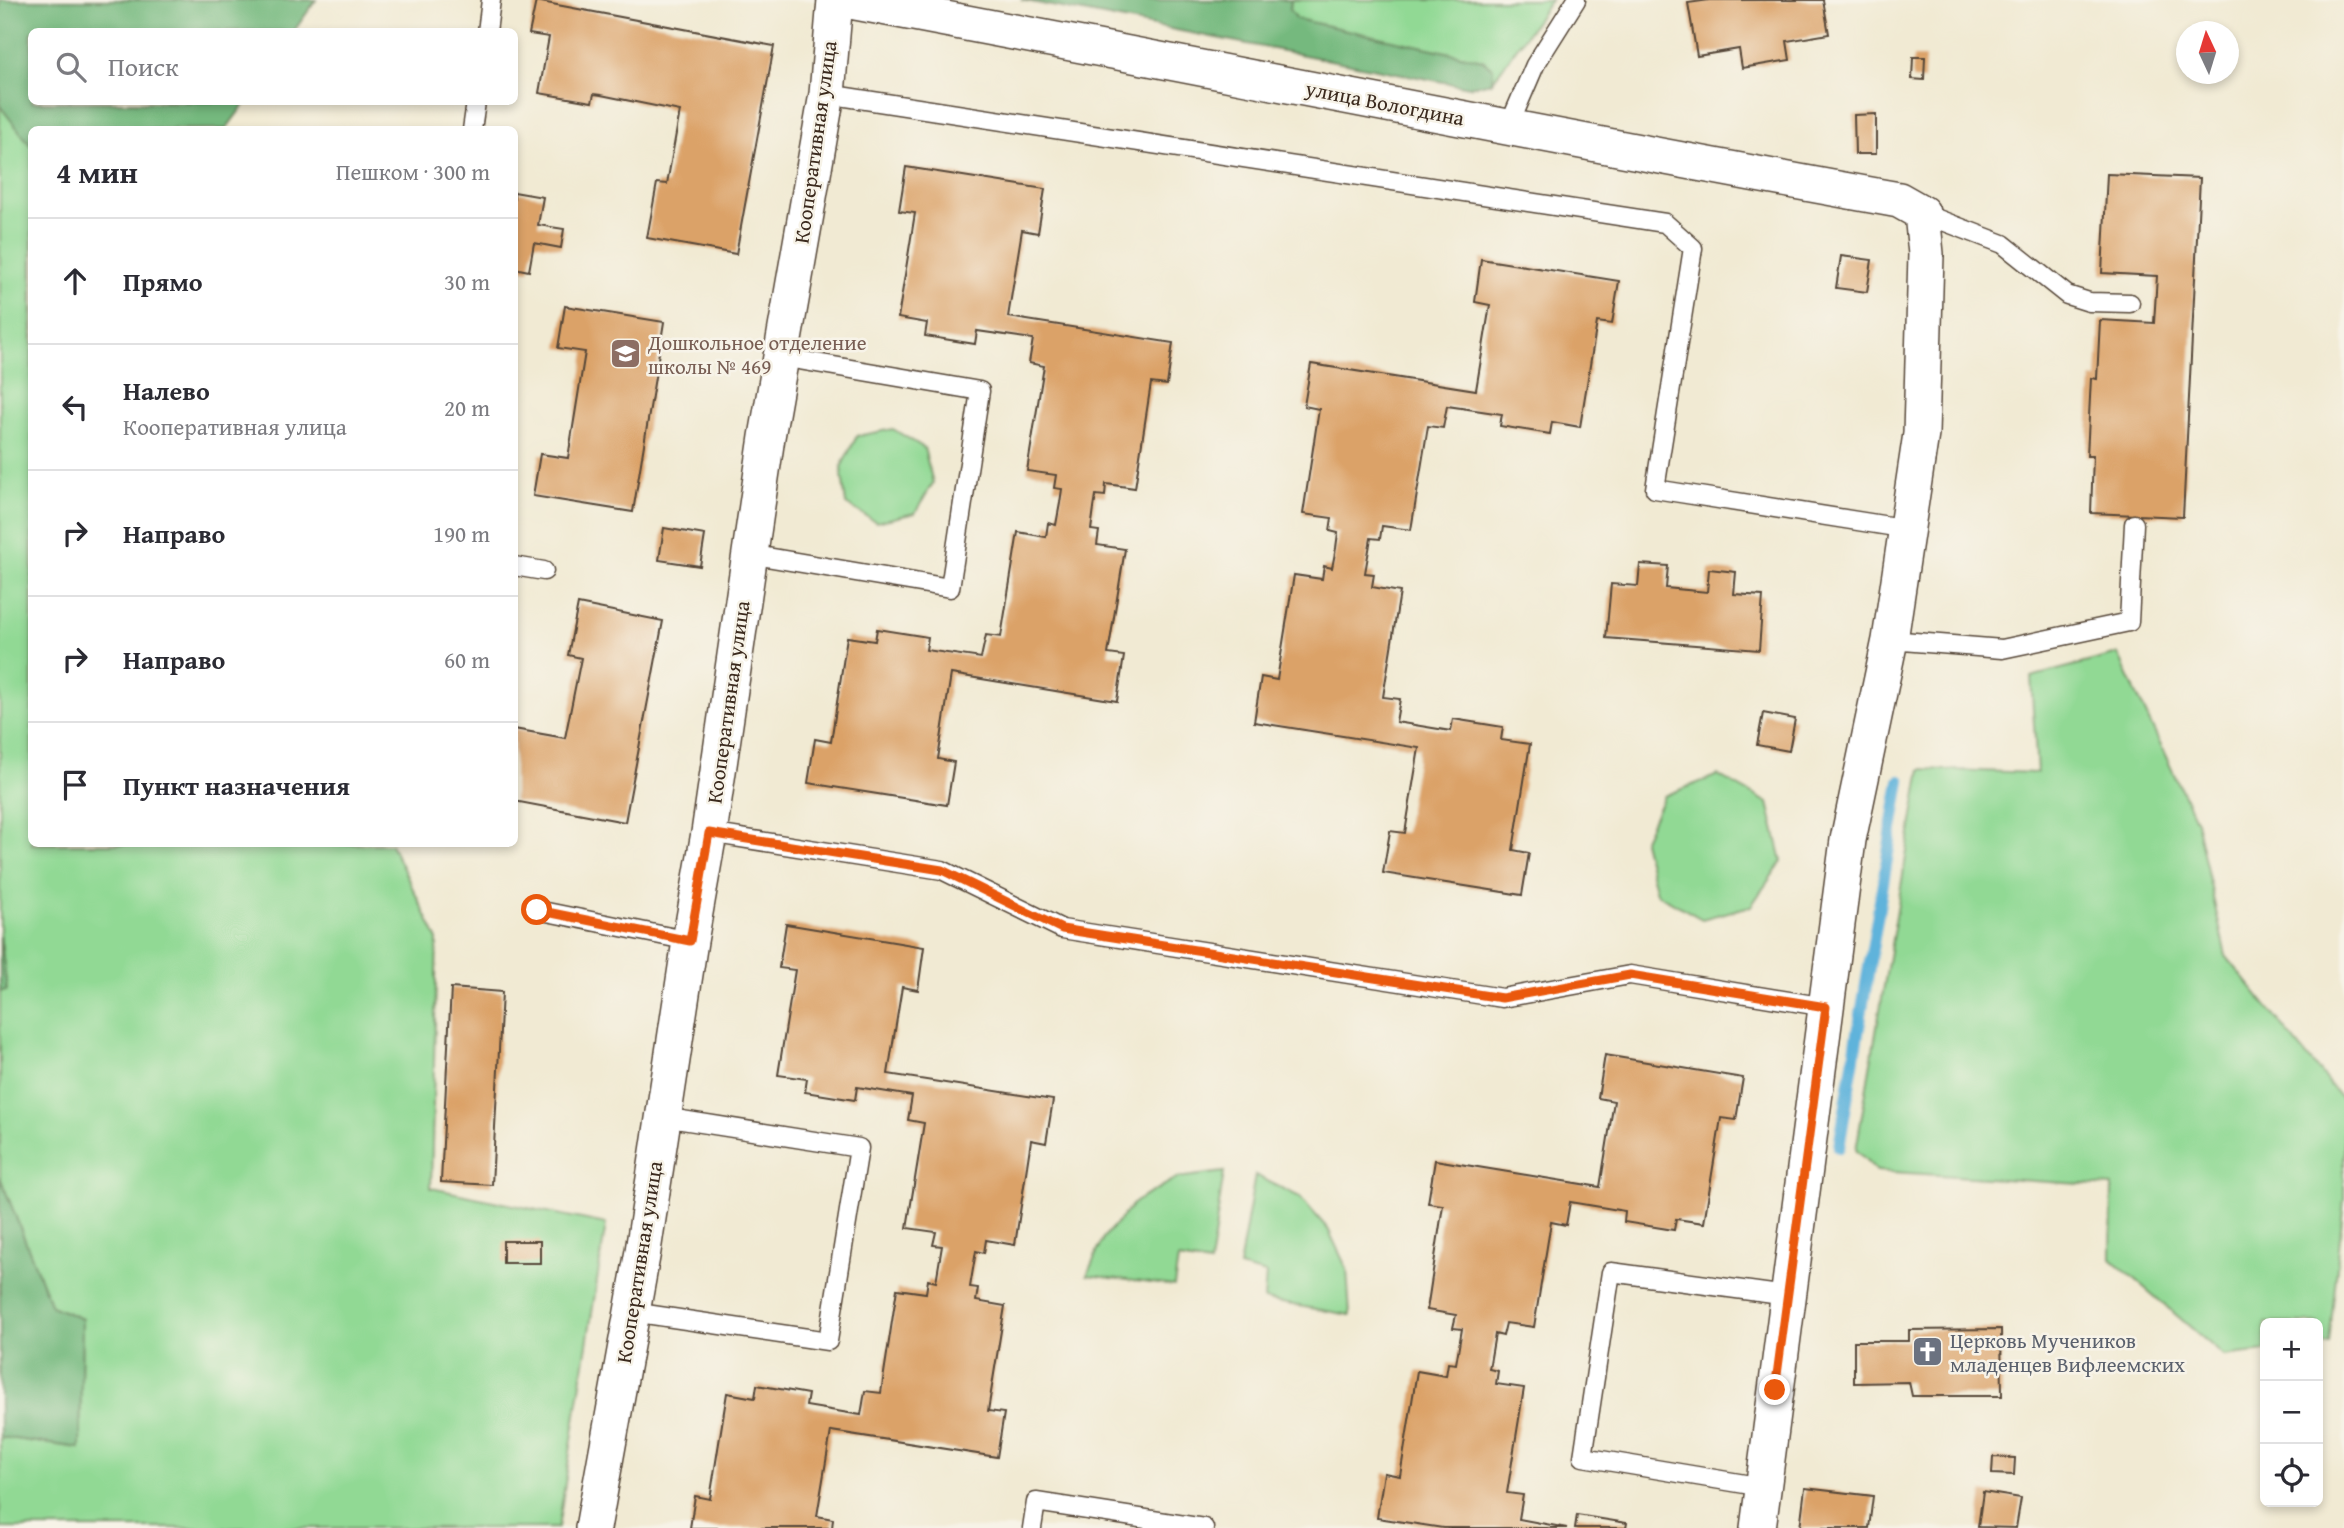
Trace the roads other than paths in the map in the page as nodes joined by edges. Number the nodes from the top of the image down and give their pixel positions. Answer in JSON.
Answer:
{"nodes":[{"id":1,"x":491,"y":0,"type":"edge"},
{"id":2,"x":835,"y":0,"type":"edge"},
{"id":3,"x":845,"y":0,"type":"edge"},
{"id":4,"x":1576,"y":0,"type":"edge"},
{"id":5,"x":487,"y":28,"type":"edge"},
{"id":6,"x":827,"y":94,"type":"junction"},
{"id":7,"x":476,"y":105,"type":"edge"},
{"id":8,"x":473,"y":126,"type":"edge"},
{"id":9,"x":1508,"y":128,"type":"junction"},
{"id":10,"x":1922,"y":213,"type":"junction"},
{"id":11,"x":2130,"y":303,"type":"dead end"},
{"id":12,"x":781,"y":357,"type":"junction"},
{"id":13,"x":2134,"y":524,"type":"dead end"},
{"id":14,"x":1908,"y":530,"type":"junction"},
{"id":15,"x":749,"y":554,"type":"junction"},
{"id":16,"x":518,"y":567,"type":"edge"},
{"id":17,"x":544,"y":571,"type":"dead end"},
{"id":18,"x":1890,"y":640,"type":"junction"},
{"id":19,"x":709,"y":833,"type":"junction"},
{"id":20,"x":537,"y":910,"type":"dead end"},
{"id":21,"x":690,"y":941,"type":"junction"},
{"id":22,"x":1826,"y":1007,"type":"junction"},
{"id":23,"x":663,"y":1117,"type":"junction"},
{"id":24,"x":1788,"y":1296,"type":"junction"},
{"id":25,"x":632,"y":1312,"type":"junction"},
{"id":26,"x":1763,"y":1487,"type":"junction"},
{"id":27,"x":593,"y":1528,"type":"edge"},
{"id":28,"x":1032,"y":1528,"type":"edge"},
{"id":29,"x":1204,"y":1528,"type":"edge"},
{"id":30,"x":1758,"y":1528,"type":"edge"}],
"edges":[{"from":1,"to":5,"type":"lane"},
{"from":2,"to":6,"type":"street","name":"Кооперативная улица"},
{"from":3,"to":9,"type":"street","name":"улица Вологдина"},
{"from":4,"to":9,"type":"lane"},
{"from":6,"to":12,"type":"street","name":"Кооперативная улица"},
{"from":6,"to":14,"type":"lane"},
{"from":7,"to":8,"type":"lane"},
{"from":9,"to":10,"type":"street","name":"улица Вологдина"},
{"from":10,"to":11,"type":"lane"},
{"from":10,"to":14,"type":"street"},
{"from":12,"to":15,"type":"street","name":"Кооперативная улица"},
{"from":12,"to":15,"type":"lane"},
{"from":13,"to":18,"type":"lane"},
{"from":14,"to":18,"type":"street"},
{"from":15,"to":19,"type":"street","name":"Кооперативная улица"},
{"from":16,"to":17,"type":"lane"},
{"from":18,"to":22,"type":"street"},
{"from":19,"to":21,"type":"street","name":"Кооперативная улица"},
{"from":19,"to":22,"type":"lane"},
{"from":20,"to":21,"type":"lane"},
{"from":21,"to":23,"type":"street","name":"Кооперативная улица"},
{"from":22,"to":24,"type":"street"},
{"from":23,"to":25,"type":"street","name":"Кооперативная улица"},
{"from":23,"to":25,"type":"lane"},
{"from":24,"to":26,"type":"street"},
{"from":24,"to":26,"type":"lane"},
{"from":25,"to":27,"type":"street","name":"Кооперативная улица"},
{"from":26,"to":30,"type":"street"},
{"from":28,"to":29,"type":"lane"}]}
